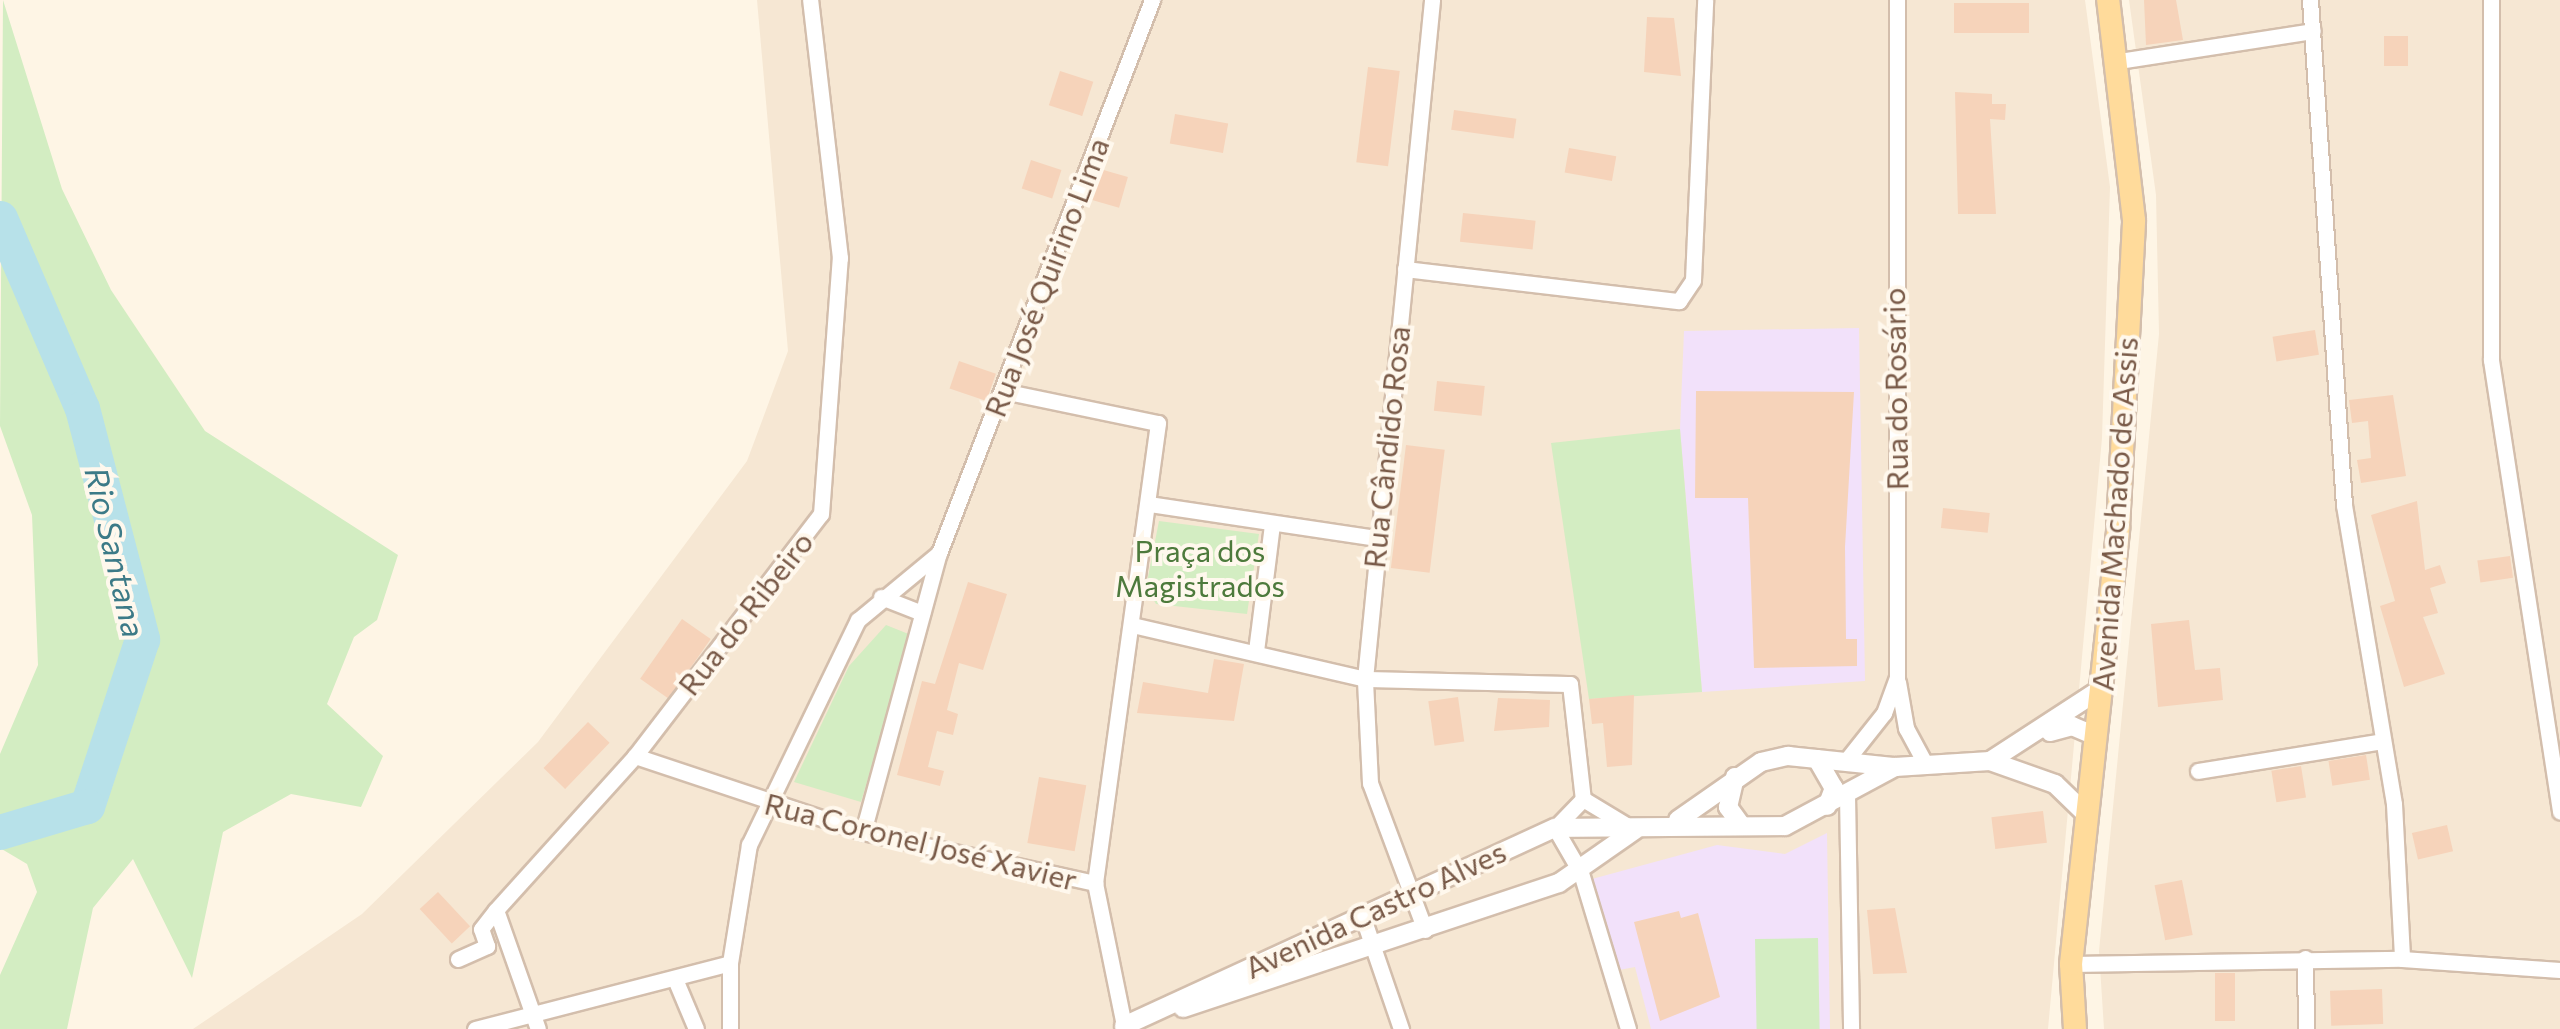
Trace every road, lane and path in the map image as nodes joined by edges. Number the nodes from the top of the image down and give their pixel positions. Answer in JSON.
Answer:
{"nodes":[{"id":1,"x":810,"y":0,"type":"edge"},
{"id":2,"x":1152,"y":0,"type":"edge"},
{"id":3,"x":1432,"y":0,"type":"edge"},
{"id":4,"x":1705,"y":0,"type":"edge"},
{"id":5,"x":1896,"y":0,"type":"edge"},
{"id":6,"x":2108,"y":0,"type":"edge"},
{"id":7,"x":2310,"y":0,"type":"edge"},
{"id":8,"x":2491,"y":0,"type":"edge"},
{"id":9,"x":2314,"y":32,"type":"junction"},
{"id":10,"x":2119,"y":62,"type":"junction"},
{"id":11,"x":1405,"y":269,"type":"junction"},
{"id":12,"x":1003,"y":391,"type":"junction"},
{"id":13,"x":1149,"y":504,"type":"junction"},
{"id":14,"x":1272,"y":524,"type":"junction"},
{"id":15,"x":1376,"y":538,"type":"junction"},
{"id":16,"x":939,"y":553,"type":"junction"},
{"id":17,"x":881,"y":597,"type":"junction"},
{"id":18,"x":922,"y":613,"type":"junction"},
{"id":19,"x":1132,"y":625,"type":"junction"},
{"id":20,"x":1256,"y":651,"type":"junction"},
{"id":21,"x":1897,"y":678,"type":"junction"},
{"id":22,"x":1365,"y":679,"type":"junction"},
{"id":23,"x":2101,"y":689,"type":"junction"},
{"id":24,"x":2036,"y":736,"type":"junction"},
{"id":25,"x":2096,"y":736,"type":"junction"},
{"id":26,"x":2383,"y":740,"type":"junction"},
{"id":27,"x":635,"y":756,"type":"junction"},
{"id":28,"x":1817,"y":759,"type":"junction"},
{"id":29,"x":1990,"y":761,"type":"junction"},
{"id":30,"x":1845,"y":762,"type":"junction"},
{"id":31,"x":1926,"y":766,"type":"junction"},
{"id":32,"x":1895,"y":767,"type":"junction"},
{"id":33,"x":2198,"y":771,"type":"dead end"},
{"id":34,"x":1735,"y":777,"type":"junction"},
{"id":35,"x":2091,"y":780,"type":"junction"},
{"id":36,"x":2055,"y":784,"type":"junction"},
{"id":37,"x":1847,"y":794,"type":"junction"},
{"id":38,"x":1583,"y":799,"type":"junction"},
{"id":39,"x":767,"y":805,"type":"junction"},
{"id":40,"x":1827,"y":806,"type":"junction"},
{"id":41,"x":2560,"y":812,"type":"edge"},
{"id":42,"x":2088,"y":816,"type":"junction"},
{"id":43,"x":1678,"y":820,"type":"junction"},
{"id":44,"x":1741,"y":825,"type":"junction"},
{"id":45,"x":1555,"y":828,"type":"junction"},
{"id":46,"x":1635,"y":830,"type":"junction"},
{"id":47,"x":864,"y":832,"type":"junction"},
{"id":48,"x":1582,"y":873,"type":"junction"},
{"id":49,"x":1094,"y":883,"type":"junction"},
{"id":50,"x":1408,"y":889,"type":"junction"},
{"id":51,"x":496,"y":910,"type":"junction"},
{"id":52,"x":1360,"y":912,"type":"junction"},
{"id":53,"x":1425,"y":930,"type":"junction"},
{"id":54,"x":1374,"y":948,"type":"junction"},
{"id":55,"x":2305,"y":958,"type":"junction"},
{"id":56,"x":458,"y":959,"type":"dead end"},
{"id":57,"x":2402,"y":959,"type":"junction"},
{"id":58,"x":730,"y":963,"type":"junction"},
{"id":59,"x":2071,"y":964,"type":"junction"},
{"id":60,"x":2560,"y":970,"type":"edge"},
{"id":61,"x":675,"y":979,"type":"junction"},
{"id":62,"x":532,"y":1012,"type":"junction"},
{"id":63,"x":1119,"y":1028,"type":"edge"},
{"id":64,"x":475,"y":1029,"type":"edge"},
{"id":65,"x":538,"y":1029,"type":"edge"},
{"id":66,"x":696,"y":1029,"type":"edge"},
{"id":67,"x":730,"y":1029,"type":"edge"},
{"id":68,"x":1401,"y":1029,"type":"edge"},
{"id":69,"x":1628,"y":1029,"type":"edge"},
{"id":70,"x":1851,"y":1029,"type":"edge"},
{"id":71,"x":2075,"y":1029,"type":"edge"},
{"id":72,"x":2306,"y":1029,"type":"edge"}],
"edges":[{"from":1,"to":27,"type":"street","name":"Rua do Ribeiro"},
{"from":2,"to":12,"type":"street","name":"Rua José Quirino Lima"},
{"from":3,"to":11,"type":"street","name":"Rua Cândido Rosa"},
{"from":4,"to":11,"type":"street"},
{"from":5,"to":21,"type":"street","name":"Rua do Rosário"},
{"from":6,"to":10,"type":"main road","name":"Avenida Machado de Assis"},
{"from":7,"to":9,"type":"street"},
{"from":8,"to":41,"type":"street"},
{"from":9,"to":10,"type":"street"},
{"from":9,"to":26,"type":"street"},
{"from":10,"to":23,"type":"main road","name":"Avenida Machado de Assis"},
{"from":11,"to":15,"type":"street","name":"Rua Cândido Rosa"},
{"from":12,"to":13,"type":"street"},
{"from":12,"to":16,"type":"street","name":"Rua José Quirino Lima"},
{"from":13,"to":14,"type":"street"},
{"from":13,"to":19,"type":"street"},
{"from":14,"to":15,"type":"street"},
{"from":14,"to":20,"type":"street"},
{"from":15,"to":22,"type":"street","name":"Rua Cândido Rosa"},
{"from":16,"to":17,"type":"street"},
{"from":16,"to":18,"type":"street","name":"Rua José Quirino Lima"},
{"from":17,"to":18,"type":"street"},
{"from":17,"to":39,"type":"street"},
{"from":18,"to":47,"type":"street","name":"Rua José Quirino Lima"},
{"from":19,"to":20,"type":"street"},
{"from":19,"to":49,"type":"street"},
{"from":20,"to":22,"type":"street"},
{"from":21,"to":30,"type":"street","name":"Rua do Rosário"},
{"from":21,"to":31,"type":"street"},
{"from":22,"to":38,"type":"street"},
{"from":22,"to":50,"type":"street","name":"Rua Cândido Rosa"},
{"from":23,"to":24,"type":"street"},
{"from":23,"to":25,"type":"main road","name":"Avenida Machado de Assis"},
{"from":24,"to":25,"type":"street"},
{"from":24,"to":29,"type":"street"},
{"from":25,"to":35,"type":"main road","name":"Avenida Machado de Assis"},
{"from":26,"to":33,"type":"street"},
{"from":26,"to":57,"type":"street"},
{"from":27,"to":39,"type":"street","name":"Rua Coronel José Xavier"},
{"from":27,"to":51,"type":"street","name":"Rua do Ribeiro"},
{"from":28,"to":30,"type":"street","name":"Avenida Castro Alves"},
{"from":28,"to":34,"type":"street","name":"Avenida Castro Alves"},
{"from":28,"to":40,"type":"street"},
{"from":29,"to":31,"type":"street","name":"Avenida Castro Alves"},
{"from":29,"to":36,"type":"street"},
{"from":30,"to":32,"type":"street","name":"Avenida Castro Alves"},
{"from":31,"to":32,"type":"street","name":"Avenida Castro Alves"},
{"from":32,"to":37,"type":"street","name":"Avenida Castro Alves"},
{"from":34,"to":43,"type":"street","name":"Avenida Castro Alves"},
{"from":34,"to":44,"type":"street"},
{"from":35,"to":36,"type":"street"},
{"from":35,"to":42,"type":"main road","name":"Avenida Machado de Assis"},
{"from":36,"to":42,"type":"street"},
{"from":37,"to":40,"type":"street","name":"Avenida Castro Alves"},
{"from":37,"to":70,"type":"street"},
{"from":38,"to":45,"type":"street"},
{"from":38,"to":46,"type":"street"},
{"from":39,"to":47,"type":"street","name":"Rua Coronel José Xavier"},
{"from":39,"to":58,"type":"street"},
{"from":40,"to":44,"type":"street","name":"Avenida Castro Alves"},
{"from":42,"to":59,"type":"main road","name":"Avenida Machado de Assis"},
{"from":43,"to":44,"type":"street","name":"Avenida Castro Alves"},
{"from":43,"to":46,"type":"street","name":"Avenida Castro Alves"},
{"from":45,"to":46,"type":"street","name":"Avenida Castro Alves"},
{"from":45,"to":48,"type":"street"},
{"from":45,"to":50,"type":"street","name":"Avenida Castro Alves"},
{"from":46,"to":48,"type":"street","name":"Avenida Castro Alves"},
{"from":47,"to":49,"type":"street","name":"Rua Coronel José Xavier"},
{"from":48,"to":53,"type":"street","name":"Avenida Castro Alves"},
{"from":48,"to":69,"type":"street"},
{"from":49,"to":63,"type":"street"},
{"from":50,"to":52,"type":"street","name":"Avenida Castro Alves"},
{"from":50,"to":53,"type":"street","name":"Rua Cândido Rosa"},
{"from":51,"to":56,"type":"street","name":"Rua do Ribeiro"},
{"from":51,"to":62,"type":"street"},
{"from":52,"to":54,"type":"street"},
{"from":52,"to":63,"type":"street","name":"Avenida Castro Alves"},
{"from":53,"to":54,"type":"street","name":"Avenida Castro Alves"},
{"from":54,"to":63,"type":"street","name":"Avenida Castro Alves"},
{"from":54,"to":68,"type":"street"},
{"from":55,"to":57,"type":"street"},
{"from":55,"to":59,"type":"street"},
{"from":55,"to":72,"type":"street"},
{"from":57,"to":60,"type":"street"},
{"from":58,"to":61,"type":"street"},
{"from":58,"to":67,"type":"street"},
{"from":59,"to":71,"type":"main road","name":"Avenida Machado de Assis"},
{"from":61,"to":62,"type":"street"},
{"from":61,"to":66,"type":"street"},
{"from":62,"to":64,"type":"street"},
{"from":62,"to":65,"type":"street"}]}
